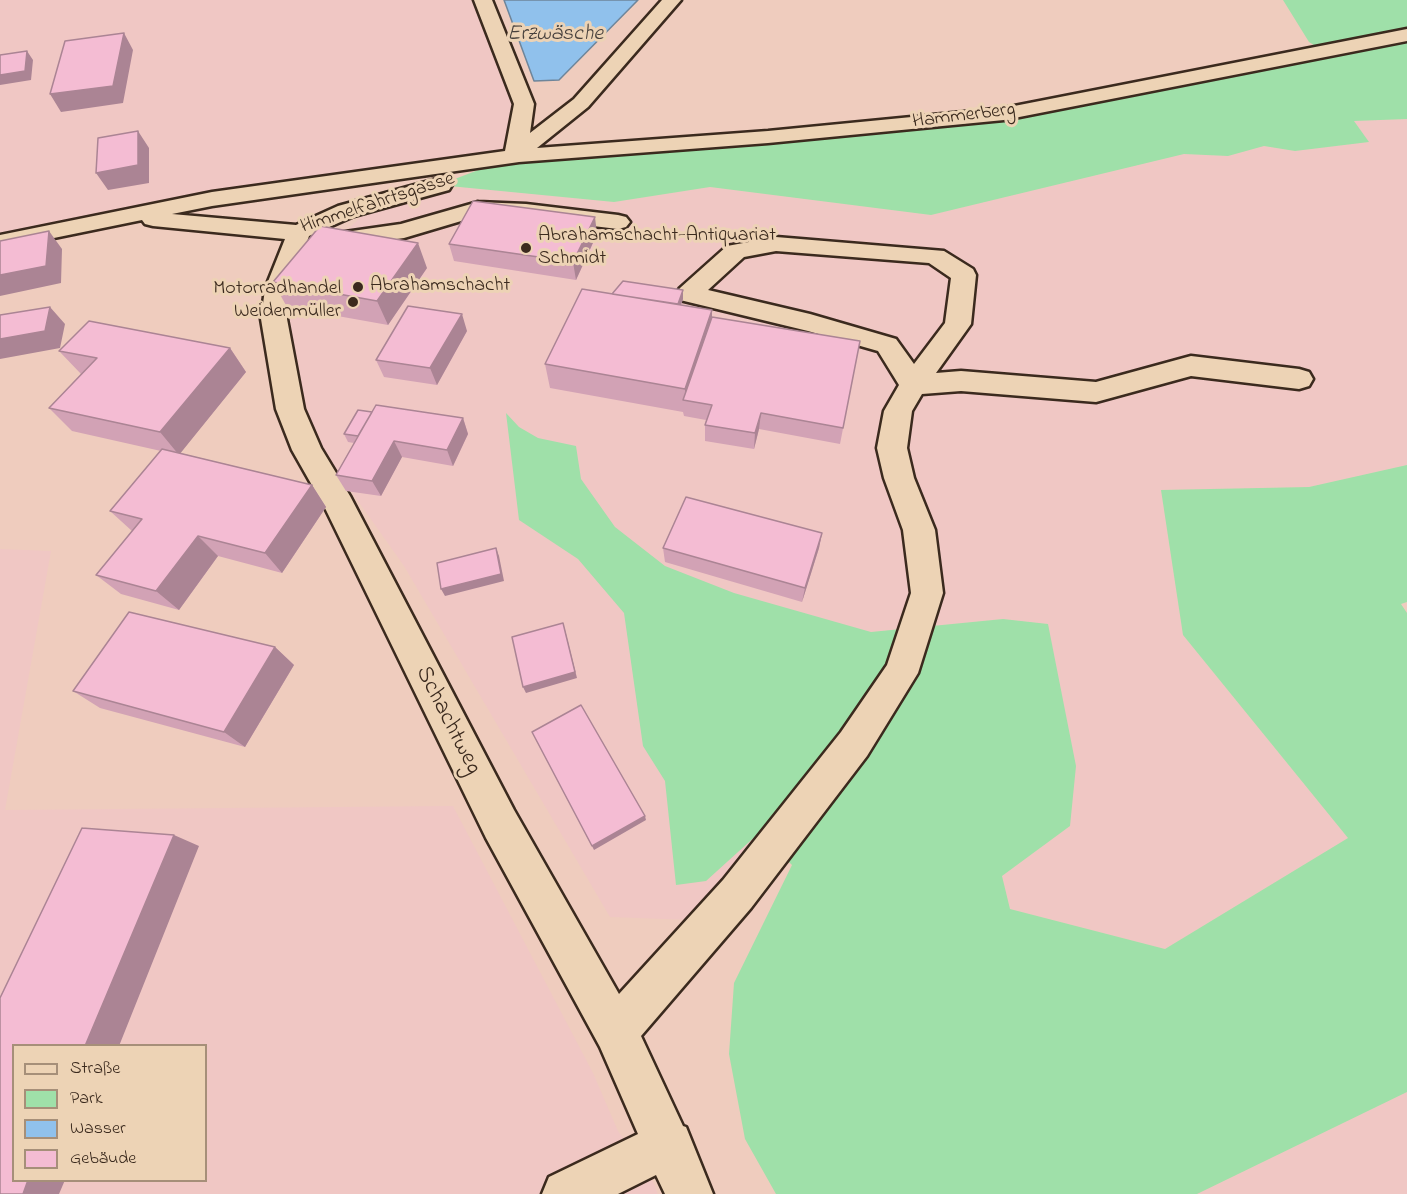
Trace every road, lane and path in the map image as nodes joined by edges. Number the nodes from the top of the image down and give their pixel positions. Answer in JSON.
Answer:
{"nodes":[{"id":1,"x":483,"y":0,"type":"edge"},
{"id":2,"x":672,"y":0,"type":"edge"},
{"id":3,"x":1407,"y":35,"type":"edge"},
{"id":4,"x":515,"y":156,"type":"junction"},
{"id":5,"x":131,"y":215,"type":"junction"},
{"id":6,"x":618,"y":222,"type":"dead end"},
{"id":7,"x":296,"y":239,"type":"junction"},
{"id":8,"x":0,"y":242,"type":"edge"},
{"id":9,"x":1299,"y":379,"type":"dead end"},
{"id":10,"x":912,"y":385,"type":"junction"},
{"id":11,"x":616,"y":1031,"type":"junction"},
{"id":12,"x":669,"y":1144,"type":"junction"},
{"id":13,"x":566,"y":1194,"type":"edge"},
{"id":14,"x":689,"y":1194,"type":"edge"}],
"edges":[{"from":1,"to":4,"type":"street"},
{"from":2,"to":4,"type":"street","name":"Himmelfahrtsgasse"},
{"from":3,"to":4,"type":"street","name":"Hammerberg"},
{"from":4,"to":5,"type":"street","name":"Himmelfahrtsgasse"},
{"from":4,"to":7,"type":"street","name":"Himmelfahrtsgasse"},
{"from":5,"to":7,"type":"street","name":"Himmelfahrtsgasse"},
{"from":5,"to":8,"type":"street","name":"Himmelfahrtsgasse"},
{"from":6,"to":7,"type":"street"},
{"from":7,"to":11,"type":"street","name":"Schachtweg"},
{"from":9,"to":10,"type":"street"},
{"from":10,"to":10,"type":"street"},
{"from":10,"to":11,"type":"street"},
{"from":11,"to":12,"type":"street","name":"Schachtweg"},
{"from":12,"to":13,"type":"street"},
{"from":12,"to":14,"type":"street","name":"Schachtweg"}]}
